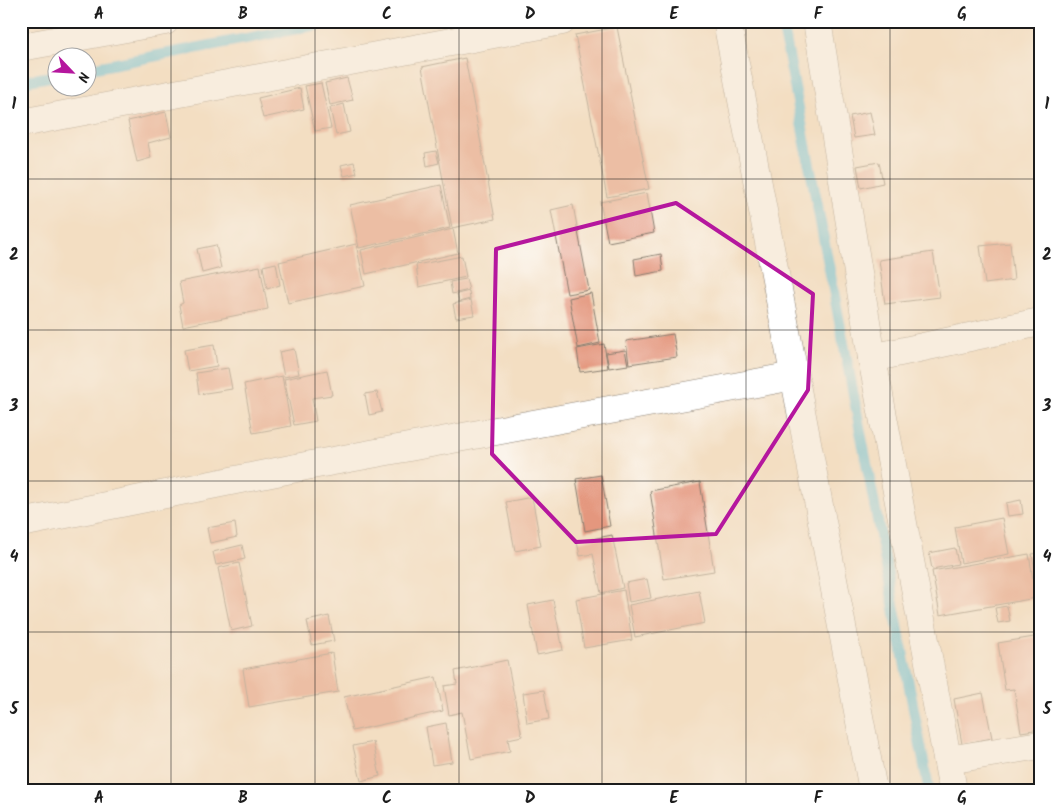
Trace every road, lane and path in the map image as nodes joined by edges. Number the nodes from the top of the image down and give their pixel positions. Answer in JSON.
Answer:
{"nodes":[{"id":1,"x":165,"y":21,"type":"edge"},
{"id":2,"x":562,"y":21,"type":"edge"},
{"id":3,"x":727,"y":21,"type":"edge"},
{"id":4,"x":817,"y":21,"type":"edge"},
{"id":5,"x":21,"y":47,"type":"edge"},
{"id":6,"x":21,"y":123,"type":"edge"},
{"id":7,"x":1040,"y":322,"type":"edge"},
{"id":8,"x":872,"y":358,"type":"junction"},
{"id":9,"x":794,"y":376,"type":"junction"},
{"id":10,"x":21,"y":523,"type":"edge"},
{"id":11,"x":1040,"y":745,"type":"edge"},
{"id":12,"x":948,"y":760,"type":"junction"},
{"id":13,"x":873,"y":790,"type":"edge"},
{"id":14,"x":953,"y":790,"type":"edge"}],
"edges":[{"from":1,"to":5,"type":"street"},
{"from":2,"to":6,"type":"street"},
{"from":3,"to":9,"type":"street"},
{"from":4,"to":8,"type":"street"},
{"from":7,"to":8,"type":"street"},
{"from":8,"to":12,"type":"street"},
{"from":9,"to":10,"type":"street"},
{"from":9,"to":13,"type":"street"},
{"from":11,"to":12,"type":"street"},
{"from":12,"to":14,"type":"street"}]}
